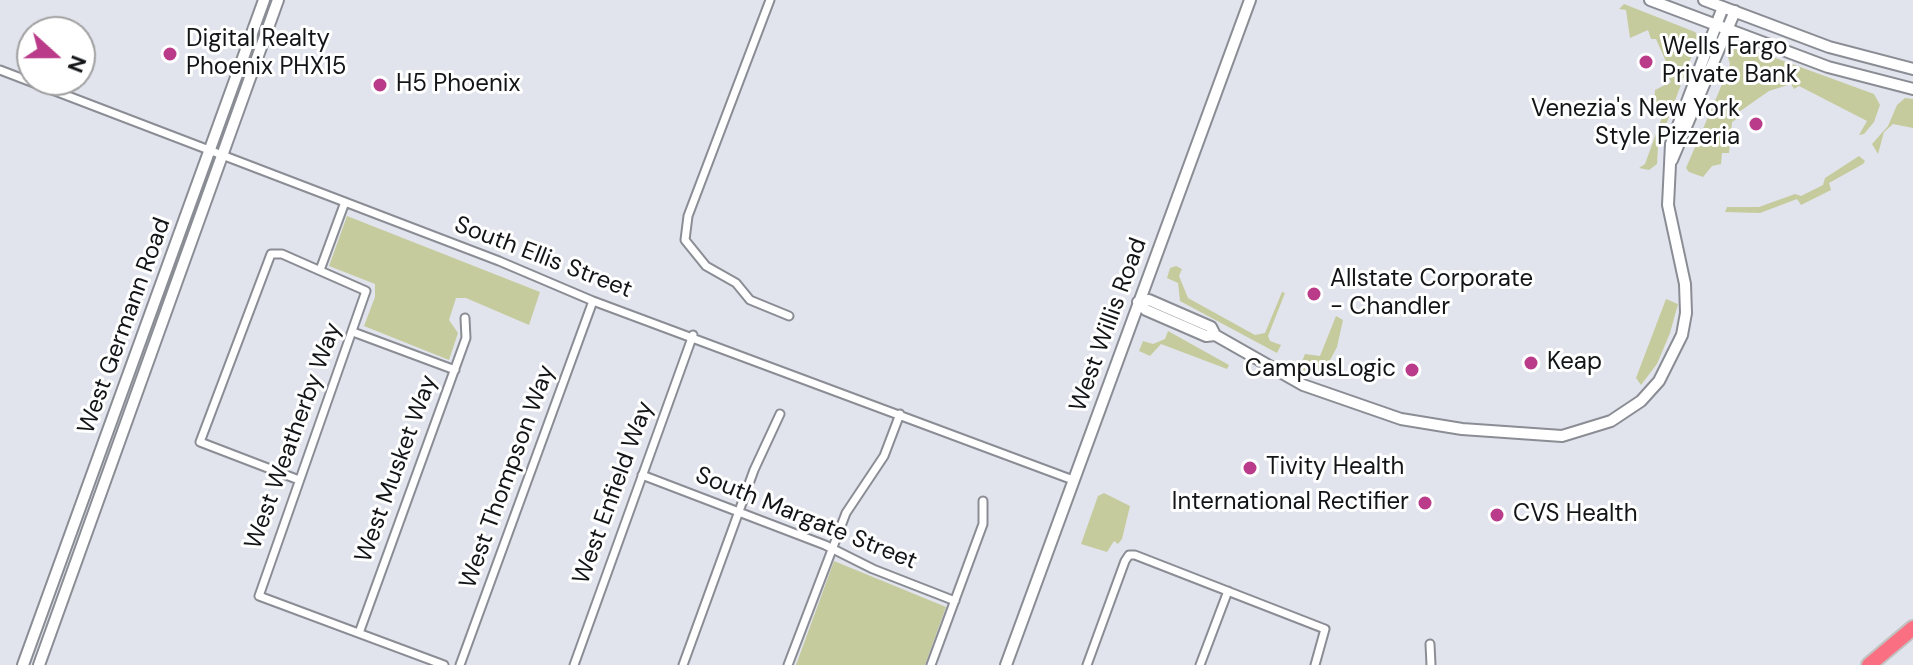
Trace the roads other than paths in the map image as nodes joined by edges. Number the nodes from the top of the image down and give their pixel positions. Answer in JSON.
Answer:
{"nodes":[{"id":1,"x":264,"y":0,"type":"edge"},
{"id":2,"x":278,"y":0,"type":"edge"},
{"id":3,"x":770,"y":0,"type":"edge"},
{"id":4,"x":1250,"y":0,"type":"edge"},
{"id":5,"x":1650,"y":0,"type":"edge"},
{"id":6,"x":1704,"y":0,"type":"edge"},
{"id":7,"x":1730,"y":4,"type":"edge"},
{"id":8,"x":1716,"y":25,"type":"junction"},
{"id":9,"x":1728,"y":30,"type":"junction"},
{"id":10,"x":1913,"y":69,"type":"edge"},
{"id":11,"x":0,"y":70,"type":"edge"},
{"id":12,"x":1913,"y":89,"type":"edge"},
{"id":13,"x":210,"y":149,"type":"junction"},
{"id":14,"x":223,"y":155,"type":"junction"},
{"id":15,"x":1671,"y":162,"type":"junction"},
{"id":16,"x":345,"y":202,"type":"junction"},
{"id":17,"x":320,"y":270,"type":"junction"},
{"id":18,"x":593,"y":301,"type":"junction"},
{"id":19,"x":1138,"y":302,"type":"junction"},
{"id":20,"x":789,"y":316,"type":"dead end"},
{"id":21,"x":465,"y":318,"type":"dead end"},
{"id":22,"x":353,"y":332,"type":"junction"},
{"id":23,"x":693,"y":335,"type":"junction"},
{"id":24,"x":455,"y":370,"type":"junction"},
{"id":25,"x":780,"y":414,"type":"dead end"},
{"id":26,"x":900,"y":414,"type":"junction"},
{"id":27,"x":642,"y":475,"type":"junction"},
{"id":28,"x":299,"y":480,"type":"junction"},
{"id":29,"x":1073,"y":480,"type":"junction"},
{"id":30,"x":983,"y":501,"type":"dead end"},
{"id":31,"x":739,"y":511,"type":"junction"},
{"id":32,"x":831,"y":547,"type":"junction"},
{"id":33,"x":1228,"y":591,"type":"junction"},
{"id":34,"x":955,"y":601,"type":"junction"},
{"id":35,"x":1913,"y":628,"type":"edge"},
{"id":36,"x":359,"y":633,"type":"junction"},
{"id":37,"x":1430,"y":644,"type":"dead end"},
{"id":38,"x":23,"y":665,"type":"edge"},
{"id":39,"x":39,"y":665,"type":"edge"},
{"id":40,"x":444,"y":665,"type":"edge"},
{"id":41,"x":460,"y":665,"type":"edge"},
{"id":42,"x":574,"y":665,"type":"edge"},
{"id":43,"x":683,"y":665,"type":"edge"},
{"id":44,"x":788,"y":665,"type":"edge"},
{"id":45,"x":931,"y":665,"type":"edge"},
{"id":46,"x":1006,"y":665,"type":"edge"},
{"id":47,"x":1087,"y":665,"type":"edge"},
{"id":48,"x":1200,"y":665,"type":"edge"},
{"id":49,"x":1315,"y":665,"type":"edge"},
{"id":50,"x":1431,"y":665,"type":"edge"},
{"id":51,"x":1869,"y":665,"type":"edge"}],
"edges":[{"from":1,"to":13,"type":"main road","name":"West Germann Road"},
{"from":2,"to":14,"type":"main road","name":"West Germann Road"},
{"from":3,"to":20,"type":"street"},
{"from":4,"to":19,"type":"main road","name":"West Willis Road"},
{"from":5,"to":8,"type":"main road"},
{"from":6,"to":7,"type":"main road"},
{"from":7,"to":8,"type":"main road"},
{"from":7,"to":9,"type":"main road"},
{"from":7,"to":10,"type":"main road"},
{"from":8,"to":9,"type":"main road"},
{"from":8,"to":15,"type":"main road"},
{"from":9,"to":12,"type":"main road"},
{"from":9,"to":15,"type":"main road"},
{"from":11,"to":13,"type":"street","name":"South Ellis Street"},
{"from":13,"to":14,"type":"street","name":"South Ellis Street"},
{"from":13,"to":38,"type":"main road","name":"West Germann Road"},
{"from":14,"to":16,"type":"street","name":"South Ellis Street"},
{"from":14,"to":39,"type":"main road","name":"West Germann Road"},
{"from":15,"to":19,"type":"main road"},
{"from":16,"to":17,"type":"street"},
{"from":16,"to":18,"type":"street","name":"South Ellis Street"},
{"from":17,"to":22,"type":"street","name":"West Weatherby Way"},
{"from":17,"to":28,"type":"street"},
{"from":18,"to":23,"type":"street","name":"South Ellis Street"},
{"from":18,"to":41,"type":"street","name":"West Thompson Way"},
{"from":19,"to":29,"type":"main road","name":"West Willis Road"},
{"from":21,"to":24,"type":"street","name":"West Musket Way"},
{"from":22,"to":24,"type":"street"},
{"from":22,"to":28,"type":"street","name":"West Weatherby Way"},
{"from":23,"to":26,"type":"street","name":"South Ellis Street"},
{"from":23,"to":27,"type":"street","name":"West Enfield Way"},
{"from":24,"to":36,"type":"street","name":"West Musket Way"},
{"from":25,"to":31,"type":"street"},
{"from":26,"to":29,"type":"street","name":"South Ellis Street"},
{"from":26,"to":32,"type":"street"},
{"from":27,"to":31,"type":"street","name":"South Margate Street"},
{"from":27,"to":42,"type":"street","name":"West Enfield Way"},
{"from":28,"to":36,"type":"street","name":"West Weatherby Way"},
{"from":29,"to":46,"type":"main road","name":"West Willis Road"},
{"from":30,"to":34,"type":"street"},
{"from":31,"to":32,"type":"street","name":"South Margate Street"},
{"from":31,"to":43,"type":"street"},
{"from":32,"to":34,"type":"street","name":"South Margate Street"},
{"from":32,"to":44,"type":"street"},
{"from":33,"to":47,"type":"street"},
{"from":33,"to":48,"type":"street"},
{"from":33,"to":49,"type":"street"},
{"from":34,"to":45,"type":"street"},
{"from":35,"to":51,"type":"highway"},
{"from":36,"to":40,"type":"street"},
{"from":37,"to":50,"type":"street"}]}
